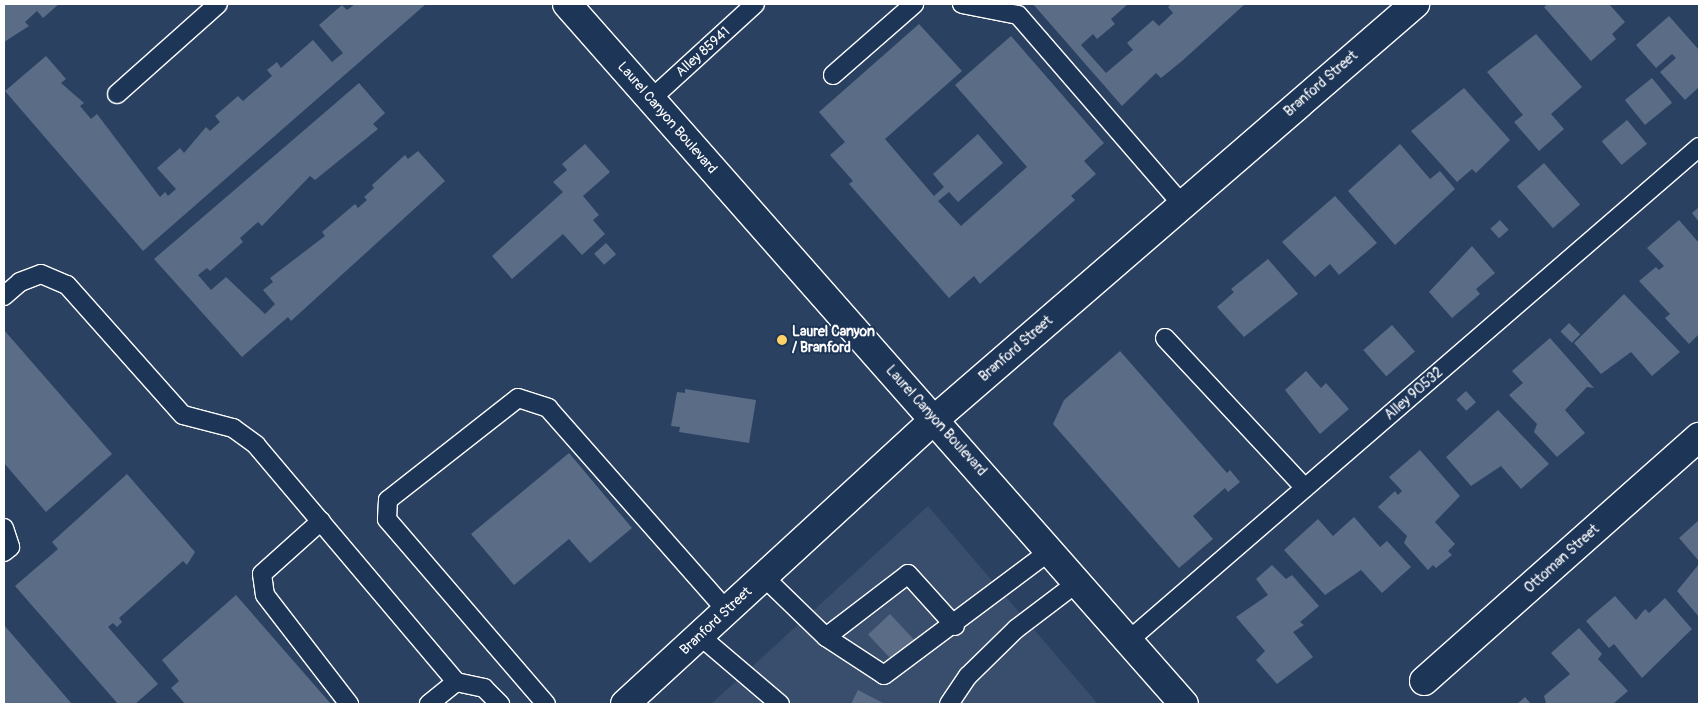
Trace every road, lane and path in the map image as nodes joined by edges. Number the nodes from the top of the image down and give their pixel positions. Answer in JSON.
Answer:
{"nodes":[{"id":1,"x":218,"y":4,"type":"edge"},
{"id":2,"x":567,"y":4,"type":"edge"},
{"id":3,"x":755,"y":4,"type":"edge"},
{"id":4,"x":914,"y":4,"type":"edge"},
{"id":5,"x":962,"y":4,"type":"edge"},
{"id":6,"x":1414,"y":4,"type":"edge"},
{"id":7,"x":833,"y":75,"type":"dead end"},
{"id":8,"x":117,"y":94,"type":"dead end"},
{"id":9,"x":650,"y":100,"type":"junction"},
{"id":10,"x":1699,"y":147,"type":"edge"},
{"id":11,"x":1182,"y":204,"type":"junction"},
{"id":12,"x":4,"y":296,"type":"edge"},
{"id":13,"x":1165,"y":338,"type":"dead end"},
{"id":14,"x":935,"y":419,"type":"junction"},
{"id":15,"x":1699,"y":437,"type":"edge"},
{"id":16,"x":1305,"y":488,"type":"junction"},
{"id":17,"x":321,"y":521,"type":"junction"},
{"id":18,"x":4,"y":528,"type":"edge"},
{"id":19,"x":1050,"y":551,"type":"junction"},
{"id":20,"x":4,"y":552,"type":"edge"},
{"id":21,"x":764,"y":577,"type":"junction"},
{"id":22,"x":1078,"y":582,"type":"junction"},
{"id":23,"x":727,"y":611,"type":"junction"},
{"id":24,"x":954,"y":626,"type":"junction"},
{"id":25,"x":700,"y":636,"type":"junction"},
{"id":26,"x":826,"y":637,"type":"junction"},
{"id":27,"x":1128,"y":640,"type":"junction"},
{"id":28,"x":1424,"y":681,"type":"dead end"},
{"id":29,"x":456,"y":682,"type":"junction"},
{"id":30,"x":349,"y":704,"type":"edge"},
{"id":31,"x":429,"y":704,"type":"edge"},
{"id":32,"x":500,"y":704,"type":"edge"},
{"id":33,"x":546,"y":704,"type":"edge"},
{"id":34,"x":625,"y":704,"type":"edge"},
{"id":35,"x":780,"y":704,"type":"edge"},
{"id":36,"x":949,"y":704,"type":"edge"},
{"id":37,"x":1184,"y":704,"type":"edge"}],
"edges":[{"from":1,"to":8,"type":"lane"},
{"from":2,"to":9,"type":"main road","name":"Laurel Canyon Boulevard"},
{"from":3,"to":9,"type":"lane","name":"Alley 85941"},
{"from":4,"to":7,"type":"lane"},
{"from":5,"to":11,"type":"lane"},
{"from":6,"to":11,"type":"main road","name":"Branford Street"},
{"from":9,"to":14,"type":"main road","name":"Laurel Canyon Boulevard"},
{"from":10,"to":16,"type":"lane","name":"Alley 90532"},
{"from":11,"to":14,"type":"main road","name":"Branford Street"},
{"from":12,"to":17,"type":"lane"},
{"from":13,"to":16,"type":"lane"},
{"from":14,"to":19,"type":"main road","name":"Laurel Canyon Boulevard"},
{"from":14,"to":21,"type":"main road","name":"Branford Street"},
{"from":15,"to":28,"type":"main road","name":"Ottoman Street"},
{"from":16,"to":27,"type":"lane","name":"Alley 90532"},
{"from":17,"to":29,"type":"lane"},
{"from":17,"to":30,"type":"lane"},
{"from":18,"to":20,"type":"lane"},
{"from":19,"to":22,"type":"main road","name":"Laurel Canyon Boulevard"},
{"from":19,"to":24,"type":"lane"},
{"from":21,"to":23,"type":"main road","name":"Branford Street"},
{"from":21,"to":26,"type":"lane"},
{"from":22,"to":27,"type":"main road","name":"Laurel Canyon Boulevard"},
{"from":22,"to":36,"type":"lane"},
{"from":23,"to":25,"type":"main road","name":"Branford Street"},
{"from":23,"to":33,"type":"lane"},
{"from":24,"to":26,"type":"lane"},
{"from":24,"to":26,"type":"lane"},
{"from":25,"to":34,"type":"main road","name":"Branford Street"},
{"from":25,"to":35,"type":"lane"},
{"from":27,"to":37,"type":"main road","name":"Laurel Canyon Boulevard"},
{"from":29,"to":31,"type":"lane"},
{"from":29,"to":32,"type":"lane"}]}
